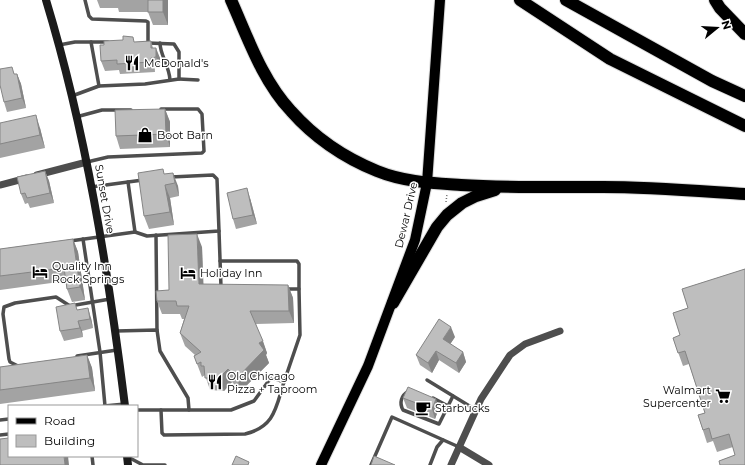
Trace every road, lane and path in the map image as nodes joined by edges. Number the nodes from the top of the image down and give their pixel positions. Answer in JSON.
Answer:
{"nodes":[{"id":1,"x":46,"y":0,"type":"edge"},
{"id":2,"x":85,"y":0,"type":"edge"},
{"id":3,"x":231,"y":0,"type":"edge"},
{"id":4,"x":440,"y":0,"type":"edge"},
{"id":5,"x":520,"y":0,"type":"edge"},
{"id":6,"x":566,"y":0,"type":"edge"},
{"id":7,"x":715,"y":0,"type":"edge"},
{"id":8,"x":745,"y":34,"type":"edge"},
{"id":9,"x":91,"y":42,"type":"junction"},
{"id":10,"x":114,"y":42,"type":"edge"},
{"id":11,"x":144,"y":43,"type":"edge"},
{"id":12,"x":148,"y":43,"type":"junction"},
{"id":13,"x":160,"y":43,"type":"junction"},
{"id":14,"x":58,"y":45,"type":"junction"},
{"id":15,"x":179,"y":79,"type":"junction"},
{"id":16,"x":170,"y":80,"type":"junction"},
{"id":17,"x":198,"y":80,"type":"dead end"},
{"id":18,"x":99,"y":86,"type":"junction"},
{"id":19,"x":71,"y":96,"type":"junction"},
{"id":20,"x":745,"y":96,"type":"edge"},
{"id":21,"x":139,"y":110,"type":"edge"},
{"id":22,"x":154,"y":110,"type":"edge"},
{"id":23,"x":76,"y":117,"type":"junction"},
{"id":24,"x":745,"y":126,"type":"edge"},
{"id":25,"x":87,"y":162,"type":"junction"},
{"id":26,"x":165,"y":178,"type":"edge"},
{"id":27,"x":150,"y":179,"type":"edge"},
{"id":28,"x":128,"y":182,"type":"junction"},
{"id":29,"x":426,"y":183,"type":"junction"},
{"id":30,"x":0,"y":185,"type":"edge"},
{"id":31,"x":506,"y":186,"type":"junction"},
{"id":32,"x":91,"y":187,"type":"junction"},
{"id":33,"x":745,"y":194,"type":"edge"},
{"id":34,"x":220,"y":231,"type":"junction"},
{"id":35,"x":135,"y":232,"type":"junction"},
{"id":36,"x":156,"y":235,"type":"junction"},
{"id":37,"x":100,"y":237,"type":"junction"},
{"id":38,"x":83,"y":239,"type":"junction"},
{"id":39,"x":68,"y":241,"type":"edge"},
{"id":40,"x":220,"y":262,"type":"junction"},
{"id":41,"x":299,"y":288,"type":"junction"},
{"id":42,"x":284,"y":289,"type":"edge"},
{"id":43,"x":224,"y":290,"type":"edge"},
{"id":44,"x":111,"y":298,"type":"junction"},
{"id":45,"x":92,"y":303,"type":"junction"},
{"id":46,"x":393,"y":303,"type":"junction"},
{"id":47,"x":157,"y":330,"type":"junction"},
{"id":48,"x":116,"y":331,"type":"junction"},
{"id":49,"x":560,"y":331,"type":"dead end"},
{"id":50,"x":118,"y":350,"type":"junction"},
{"id":51,"x":100,"y":352,"type":"junction"},
{"id":52,"x":70,"y":358,"type":"edge"},
{"id":53,"x":26,"y":365,"type":"edge"},
{"id":54,"x":427,"y":380,"type":"dead end"},
{"id":55,"x":284,"y":382,"type":"junction"},
{"id":56,"x":415,"y":391,"type":"edge"},
{"id":57,"x":427,"y":396,"type":"edge"},
{"id":58,"x":453,"y":396,"type":"junction"},
{"id":59,"x":104,"y":405,"type":"edge"},
{"id":60,"x":125,"y":405,"type":"edge"},
{"id":61,"x":448,"y":406,"type":"junction"},
{"id":62,"x":138,"y":410,"type":"edge"},
{"id":63,"x":161,"y":410,"type":"junction"},
{"id":64,"x":189,"y":410,"type":"junction"},
{"id":65,"x":476,"y":410,"type":"junction"},
{"id":66,"x":443,"y":440,"type":"junction"},
{"id":67,"x":458,"y":447,"type":"junction"},
{"id":68,"x":127,"y":459,"type":"edge"},
{"id":69,"x":165,"y":465,"type":"edge"},
{"id":70,"x":321,"y":465,"type":"edge"},
{"id":71,"x":371,"y":465,"type":"edge"},
{"id":72,"x":430,"y":465,"type":"edge"},
{"id":73,"x":450,"y":465,"type":"edge"},
{"id":74,"x":489,"y":465,"type":"edge"}],
"edges":[{"from":1,"to":14,"type":"street","name":"Sunset Drive"},
{"from":2,"to":12,"type":"lane"},
{"from":3,"to":29,"type":"highway"},
{"from":4,"to":29,"type":"main road","name":"Dewar Drive"},
{"from":5,"to":24,"type":"highway"},
{"from":6,"to":20,"type":"highway"},
{"from":7,"to":8,"type":"highway"},
{"from":9,"to":10,"type":"lane"},
{"from":9,"to":14,"type":"lane"},
{"from":9,"to":18,"type":"lane"},
{"from":11,"to":12,"type":"lane"},
{"from":12,"to":13,"type":"lane"},
{"from":13,"to":15,"type":"lane"},
{"from":13,"to":16,"type":"lane"},
{"from":14,"to":19,"type":"street","name":"Sunset Drive"},
{"from":15,"to":16,"type":"lane"},
{"from":15,"to":17,"type":"lane"},
{"from":16,"to":18,"type":"lane"},
{"from":18,"to":19,"type":"lane"},
{"from":19,"to":23,"type":"street","name":"Sunset Drive"},
{"from":21,"to":23,"type":"lane"},
{"from":22,"to":25,"type":"lane"},
{"from":23,"to":25,"type":"street","name":"Sunset Drive"},
{"from":25,"to":30,"type":"street"},
{"from":25,"to":32,"type":"street","name":"Sunset Drive"},
{"from":26,"to":34,"type":"lane"},
{"from":27,"to":28,"type":"lane"},
{"from":28,"to":32,"type":"lane"},
{"from":28,"to":35,"type":"lane"},
{"from":29,"to":31,"type":"highway"},
{"from":29,"to":46,"type":"main road","name":"Dewar Drive"},
{"from":31,"to":33,"type":"highway"},
{"from":31,"to":46,"type":"highway"},
{"from":32,"to":37,"type":"street","name":"Sunset Drive"},
{"from":34,"to":36,"type":"lane"},
{"from":34,"to":40,"type":"lane"},
{"from":35,"to":36,"type":"lane"},
{"from":35,"to":37,"type":"lane"},
{"from":36,"to":47,"type":"lane"},
{"from":37,"to":38,"type":"lane"},
{"from":37,"to":44,"type":"street","name":"Sunset Drive"},
{"from":38,"to":39,"type":"lane"},
{"from":38,"to":45,"type":"lane"},
{"from":40,"to":41,"type":"lane"},
{"from":40,"to":43,"type":"lane"},
{"from":41,"to":42,"type":"lane"},
{"from":41,"to":55,"type":"lane"},
{"from":44,"to":45,"type":"lane"},
{"from":44,"to":48,"type":"street","name":"Sunset Drive"},
{"from":45,"to":51,"type":"lane"},
{"from":45,"to":53,"type":"lane"},
{"from":46,"to":70,"type":"main road","name":"Dewar Drive"},
{"from":47,"to":48,"type":"lane"},
{"from":47,"to":64,"type":"lane"},
{"from":48,"to":50,"type":"street","name":"Sunset Drive"},
{"from":49,"to":65,"type":"street"},
{"from":50,"to":51,"type":"lane"},
{"from":50,"to":60,"type":"street","name":"Sunset Drive"},
{"from":51,"to":52,"type":"lane"},
{"from":51,"to":59,"type":"lane"},
{"from":54,"to":58,"type":"lane"},
{"from":55,"to":63,"type":"lane"},
{"from":55,"to":64,"type":"lane"},
{"from":56,"to":61,"type":"lane"},
{"from":57,"to":61,"type":"lane"},
{"from":58,"to":61,"type":"lane"},
{"from":58,"to":65,"type":"lane"},
{"from":62,"to":63,"type":"lane"},
{"from":63,"to":64,"type":"lane"},
{"from":65,"to":67,"type":"street"},
{"from":66,"to":67,"type":"lane"},
{"from":66,"to":71,"type":"lane"},
{"from":66,"to":72,"type":"lane"},
{"from":67,"to":73,"type":"street"},
{"from":67,"to":74,"type":"street"},
{"from":68,"to":69,"type":"lane"}]}
